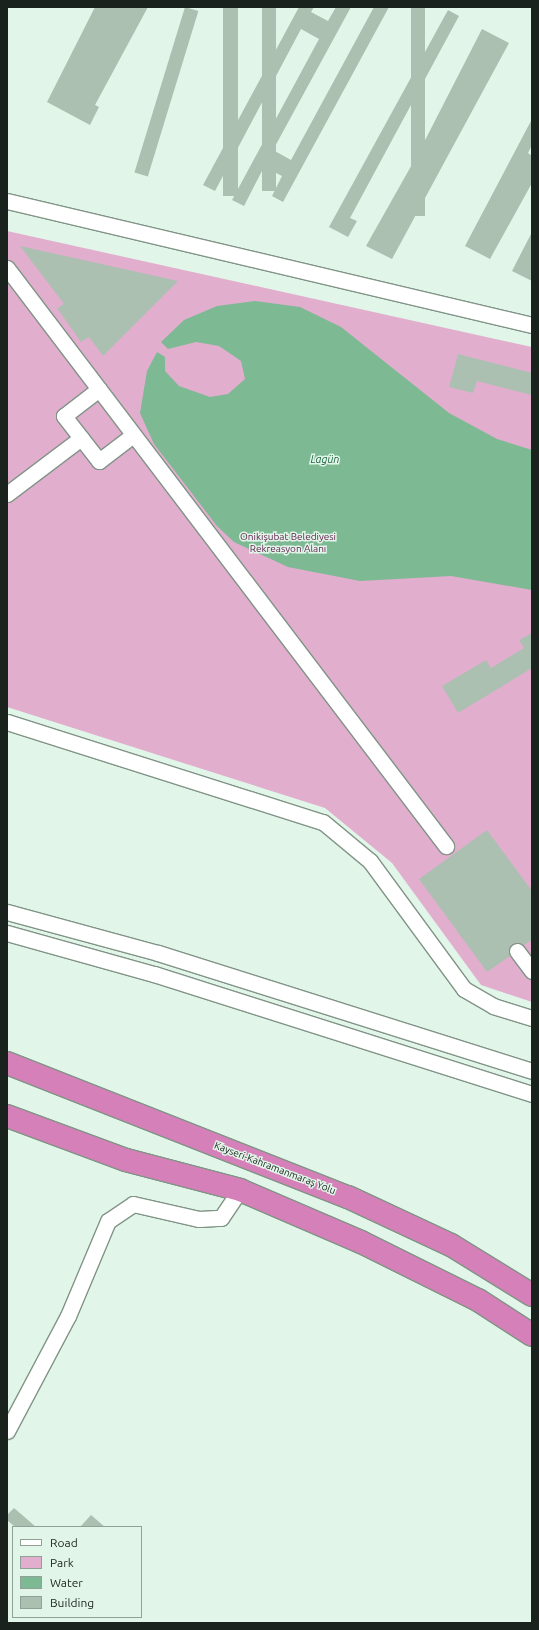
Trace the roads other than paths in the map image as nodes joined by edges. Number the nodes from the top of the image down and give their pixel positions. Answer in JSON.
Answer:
{"nodes":[{"id":1,"x":7,"y":201,"type":"edge"},
{"id":2,"x":7,"y":268,"type":"edge"},
{"id":3,"x":532,"y":325,"type":"edge"},
{"id":4,"x":99,"y":389,"type":"junction"},
{"id":5,"x":133,"y":435,"type":"junction"},
{"id":6,"x":81,"y":438,"type":"junction"},
{"id":7,"x":7,"y":494,"type":"edge"},
{"id":8,"x":7,"y":722,"type":"edge"},
{"id":9,"x":446,"y":846,"type":"dead end"},
{"id":10,"x":7,"y":912,"type":"edge"},
{"id":11,"x":7,"y":934,"type":"edge"},
{"id":12,"x":517,"y":951,"type":"dead end"},
{"id":13,"x":532,"y":971,"type":"edge"},
{"id":14,"x":532,"y":1018,"type":"edge"},
{"id":15,"x":7,"y":1063,"type":"edge"},
{"id":16,"x":532,"y":1071,"type":"edge"},
{"id":17,"x":532,"y":1094,"type":"edge"},
{"id":18,"x":7,"y":1116,"type":"edge"},
{"id":19,"x":240,"y":1190,"type":"junction"},
{"id":20,"x":530,"y":1293,"type":"edge"},
{"id":21,"x":532,"y":1335,"type":"edge"},
{"id":22,"x":7,"y":1432,"type":"edge"}],
"edges":[{"from":1,"to":3,"type":"street"},
{"from":2,"to":4,"type":"street"},
{"from":4,"to":5,"type":"street"},
{"from":4,"to":6,"type":"street"},
{"from":5,"to":6,"type":"street"},
{"from":5,"to":9,"type":"street"},
{"from":6,"to":7,"type":"street"},
{"from":8,"to":14,"type":"street"},
{"from":10,"to":16,"type":"street"},
{"from":11,"to":17,"type":"street"},
{"from":12,"to":13,"type":"street"},
{"from":15,"to":20,"type":"highway","name":"Kayseri-Kahramanmaraş Yolu"},
{"from":18,"to":19,"type":"highway"},
{"from":19,"to":21,"type":"highway"},
{"from":19,"to":22,"type":"street"}]}
